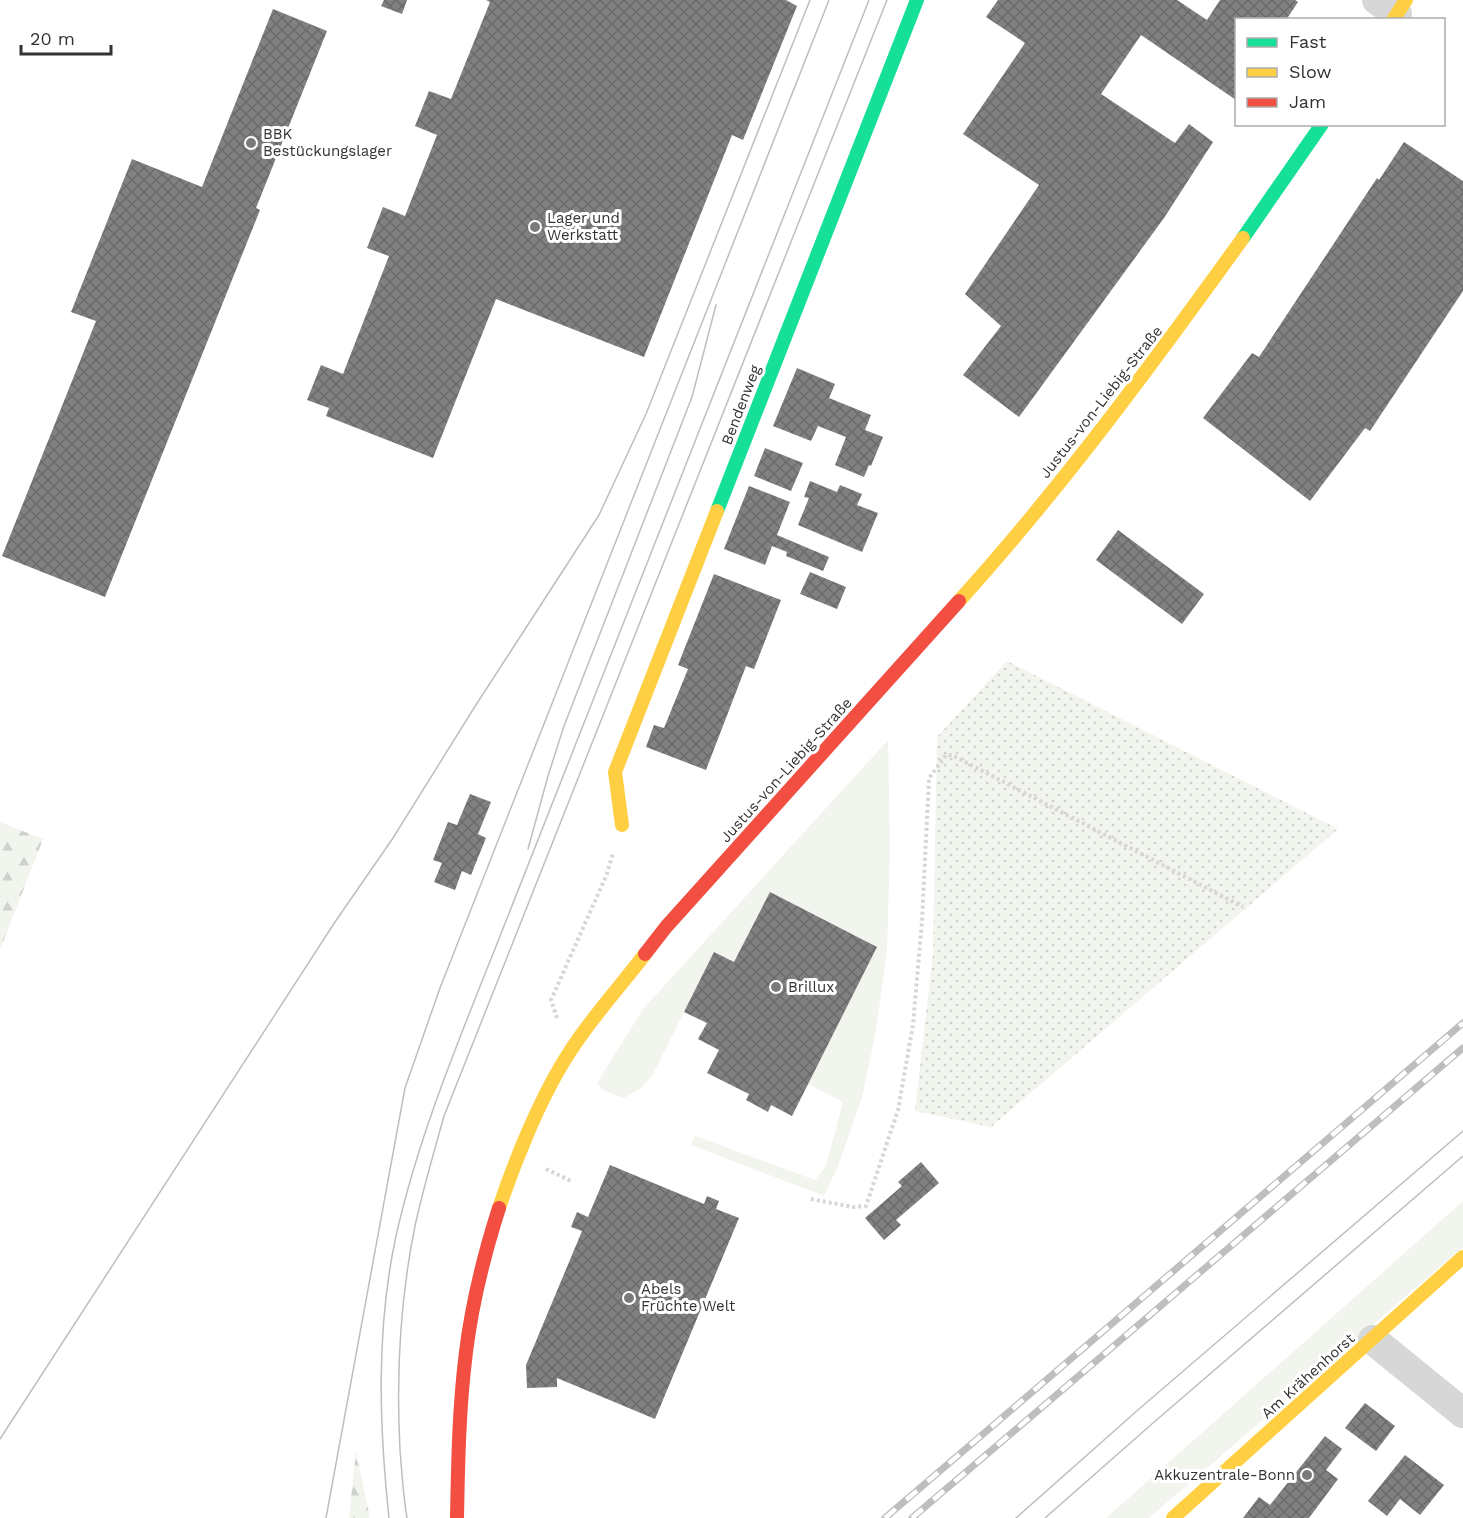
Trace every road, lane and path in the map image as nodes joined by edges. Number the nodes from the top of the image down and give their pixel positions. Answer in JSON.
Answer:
{"nodes":[{"id":1,"x":917,"y":0,"type":"edge"},
{"id":2,"x":1321,"y":126,"type":"edge"},
{"id":3,"x":622,"y":825,"type":"joint"},
{"id":4,"x":1243,"y":907,"type":"dead end"},
{"id":5,"x":569,"y":1053,"type":"junction"},
{"id":6,"x":554,"y":1173,"type":"dead end"},
{"id":7,"x":573,"y":1182,"type":"dead end"},
{"id":8,"x":810,"y":1199,"type":"dead end"},
{"id":9,"x":1463,"y":1257,"type":"edge"},
{"id":10,"x":1373,"y":1340,"type":"junction"},
{"id":11,"x":1463,"y":1413,"type":"edge"},
{"id":12,"x":457,"y":1518,"type":"edge"},
{"id":13,"x":1173,"y":1518,"type":"edge"}],
"edges":[{"from":1,"to":3,"type":"main road","name":"Bendenweg"},
{"from":2,"to":5,"type":"main road","name":"Justus-von-Liebig-Straße"},
{"from":3,"to":5,"type":"path"},
{"from":4,"to":8,"type":"path"},
{"from":5,"to":12,"type":"main road","name":"Justus-von-Liebig-Straße"},
{"from":6,"to":7,"type":"path"},
{"from":9,"to":10,"type":"main road","name":"Am Krähenhorst"},
{"from":10,"to":11,"type":"street"},
{"from":10,"to":13,"type":"main road","name":"Am Krähenhorst"}]}
